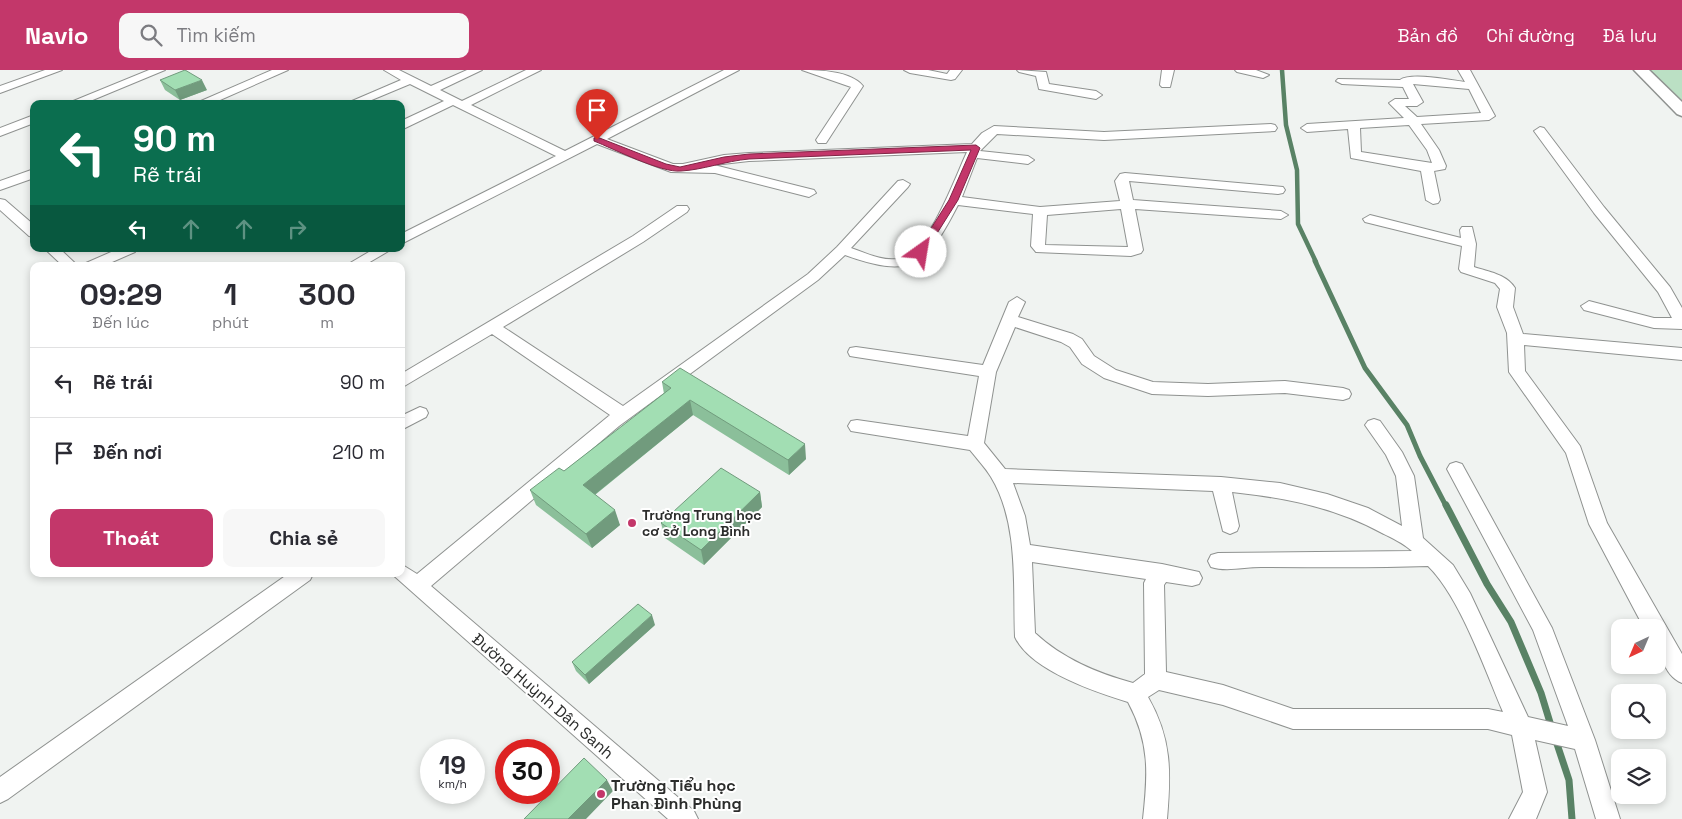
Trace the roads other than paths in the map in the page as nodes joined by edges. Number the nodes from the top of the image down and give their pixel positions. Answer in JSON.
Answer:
{"nodes":[{"id":1,"x":56,"y":70,"type":"edge"},
{"id":2,"x":159,"y":70,"type":"edge"},
{"id":3,"x":282,"y":70,"type":"edge"},
{"id":4,"x":390,"y":70,"type":"edge"},
{"id":5,"x":476,"y":70,"type":"edge"},
{"id":6,"x":535,"y":70,"type":"edge"},
{"id":7,"x":733,"y":70,"type":"edge"},
{"id":8,"x":808,"y":70,"type":"edge"},
{"id":9,"x":910,"y":70,"type":"edge"},
{"id":10,"x":956,"y":70,"type":"edge"},
{"id":11,"x":1023,"y":70,"type":"edge"},
{"id":12,"x":1168,"y":70,"type":"edge"},
{"id":13,"x":1241,"y":70,"type":"edge"},
{"id":14,"x":1417,"y":70,"type":"edge"},
{"id":15,"x":1464,"y":70,"type":"edge"},
{"id":16,"x":1641,"y":70,"type":"edge"},
{"id":17,"x":842,"y":74,"type":"edge"},
{"id":18,"x":1263,"y":76,"type":"dead end"},
{"id":19,"x":410,"y":80,"type":"junction"},
{"id":20,"x":1342,"y":80,"type":"dead end"},
{"id":21,"x":1425,"y":80,"type":"junction"},
{"id":22,"x":1407,"y":84,"type":"junction"},
{"id":23,"x":1166,"y":85,"type":"dead end"},
{"id":24,"x":1473,"y":86,"type":"junction"},
{"id":25,"x":0,"y":90,"type":"edge"},
{"id":26,"x":431,"y":90,"type":"junction"},
{"id":27,"x":1096,"y":94,"type":"dead end"},
{"id":28,"x":82,"y":100,"type":"edge"},
{"id":29,"x":210,"y":100,"type":"edge"},
{"id":30,"x":361,"y":100,"type":"edge"},
{"id":31,"x":457,"y":103,"type":"junction"},
{"id":32,"x":1682,"y":111,"type":"edge"},
{"id":33,"x":30,"y":121,"type":"edge"},
{"id":34,"x":1414,"y":122,"type":"junction"},
{"id":35,"x":405,"y":124,"type":"edge"},
{"id":36,"x":1354,"y":127,"type":"junction"},
{"id":37,"x":1271,"y":128,"type":"dead end"},
{"id":38,"x":1307,"y":128,"type":"dead end"},
{"id":39,"x":0,"y":132,"type":"edge"},
{"id":40,"x":1540,"y":132,"type":"dead end"},
{"id":41,"x":597,"y":140,"type":"junction"},
{"id":42,"x":822,"y":140,"type":"dead end"},
{"id":43,"x":974,"y":151,"type":"junction"},
{"id":44,"x":564,"y":155,"type":"junction"},
{"id":45,"x":1028,"y":160,"type":"dead end"},
{"id":46,"x":1427,"y":168,"type":"junction"},
{"id":47,"x":680,"y":169,"type":"junction"},
{"id":48,"x":30,"y":174,"type":"edge"},
{"id":49,"x":903,"y":184,"type":"dead end"},
{"id":50,"x":0,"y":186,"type":"edge"},
{"id":51,"x":1278,"y":190,"type":"dead end"},
{"id":52,"x":809,"y":193,"type":"dead end"},
{"id":53,"x":953,"y":200,"type":"junction"},
{"id":54,"x":1433,"y":200,"type":"dead end"},
{"id":55,"x":0,"y":203,"type":"edge"},
{"id":56,"x":1127,"y":204,"type":"junction"},
{"id":57,"x":682,"y":208,"type":"dead end"},
{"id":58,"x":1040,"y":211,"type":"junction"},
{"id":59,"x":1281,"y":215,"type":"dead end"},
{"id":60,"x":1370,"y":219,"type":"dead end"},
{"id":61,"x":30,"y":229,"type":"edge"},
{"id":62,"x":405,"y":238,"type":"edge"},
{"id":63,"x":842,"y":250,"type":"junction"},
{"id":64,"x":56,"y":252,"type":"edge"},
{"id":65,"x":123,"y":252,"type":"edge"},
{"id":66,"x":379,"y":252,"type":"edge"},
{"id":67,"x":67,"y":262,"type":"edge"},
{"id":68,"x":100,"y":262,"type":"edge"},
{"id":69,"x":360,"y":262,"type":"edge"},
{"id":70,"x":1589,"y":306,"type":"dead end"},
{"id":71,"x":1682,"y":324,"type":"edge"},
{"id":72,"x":492,"y":327,"type":"junction"},
{"id":73,"x":1514,"y":338,"type":"junction"},
{"id":74,"x":856,"y":352,"type":"dead end"},
{"id":75,"x":1682,"y":354,"type":"edge"},
{"id":76,"x":988,"y":372,"type":"junction"},
{"id":77,"x":405,"y":380,"type":"edge"},
{"id":78,"x":1342,"y":394,"type":"dead end"},
{"id":79,"x":420,"y":412,"type":"dead end"},
{"id":80,"x":623,"y":415,"type":"junction"},
{"id":81,"x":405,"y":421,"type":"edge"},
{"id":82,"x":1374,"y":425,"type":"dead end"},
{"id":83,"x":857,"y":426,"type":"dead end"},
{"id":84,"x":975,"y":444,"type":"junction"},
{"id":85,"x":1456,"y":470,"type":"dead end"},
{"id":86,"x":1000,"y":476,"type":"junction"},
{"id":87,"x":1220,"y":484,"type":"junction"},
{"id":88,"x":1230,"y":526,"type":"dead end"},
{"id":89,"x":1414,"y":541,"type":"junction"},
{"id":90,"x":1022,"y":552,"type":"junction"},
{"id":91,"x":1434,"y":558,"type":"junction"},
{"id":92,"x":1218,"y":561,"type":"dead end"},
{"id":93,"x":1162,"y":572,"type":"junction"},
{"id":94,"x":299,"y":577,"type":"edge"},
{"id":95,"x":1192,"y":578,"type":"dead end"},
{"id":96,"x":409,"y":579,"type":"edge"},
{"id":97,"x":1650,"y":619,"type":"edge"},
{"id":98,"x":1666,"y":646,"type":"edge"},
{"id":99,"x":1682,"y":673,"type":"edge"},
{"id":100,"x":1156,"y":679,"type":"junction"},
{"id":101,"x":1135,"y":694,"type":"junction"},
{"id":102,"x":1521,"y":726,"type":"junction"},
{"id":103,"x":1584,"y":740,"type":"junction"},
{"id":104,"x":0,"y":791,"type":"edge"},
{"id":105,"x":686,"y":819,"type":"edge"},
{"id":106,"x":1156,"y":819,"type":"edge"},
{"id":107,"x":1521,"y":819,"type":"edge"},
{"id":108,"x":1608,"y":819,"type":"edge"}],
"edges":[{"from":1,"to":25,"type":"street"},
{"from":2,"to":28,"type":"street"},
{"from":3,"to":29,"type":"street"},
{"from":4,"to":19,"type":"street"},
{"from":5,"to":26,"type":"street"},
{"from":6,"to":31,"type":"street"},
{"from":7,"to":41,"type":"street"},
{"from":8,"to":17,"type":"street"},
{"from":9,"to":10,"type":"street"},
{"from":11,"to":27,"type":"street"},
{"from":12,"to":23,"type":"street"},
{"from":13,"to":18,"type":"street"},
{"from":14,"to":21,"type":"street"},
{"from":15,"to":24,"type":"street"},
{"from":16,"to":32,"type":"main road"},
{"from":17,"to":42,"type":"street"},
{"from":19,"to":26,"type":"street"},
{"from":19,"to":30,"type":"street"},
{"from":20,"to":22,"type":"street"},
{"from":21,"to":22,"type":"street"},
{"from":21,"to":24,"type":"street"},
{"from":22,"to":34,"type":"street"},
{"from":24,"to":34,"type":"street"},
{"from":26,"to":31,"type":"street"},
{"from":31,"to":35,"type":"street"},
{"from":31,"to":44,"type":"street"},
{"from":33,"to":39,"type":"street"},
{"from":34,"to":36,"type":"street"},
{"from":34,"to":46,"type":"street"},
{"from":36,"to":38,"type":"street"},
{"from":36,"to":46,"type":"street"},
{"from":37,"to":43,"type":"street"},
{"from":40,"to":71,"type":"street"},
{"from":41,"to":44,"type":"street"},
{"from":41,"to":47,"type":"street"},
{"from":43,"to":45,"type":"street"},
{"from":43,"to":47,"type":"street"},
{"from":43,"to":53,"type":"street"},
{"from":44,"to":62,"type":"street"},
{"from":46,"to":54,"type":"street"},
{"from":47,"to":52,"type":"street"},
{"from":48,"to":50,"type":"street"},
{"from":49,"to":63,"type":"street"},
{"from":51,"to":56,"type":"street"},
{"from":53,"to":58,"type":"street"},
{"from":53,"to":63,"type":"street"},
{"from":55,"to":61,"type":"street"},
{"from":56,"to":58,"type":"street"},
{"from":56,"to":58,"type":"street"},
{"from":56,"to":59,"type":"street"},
{"from":57,"to":72,"type":"street"},
{"from":60,"to":73,"type":"street"},
{"from":63,"to":80,"type":"street"},
{"from":64,"to":67,"type":"street"},
{"from":65,"to":68,"type":"street"},
{"from":66,"to":69,"type":"street"},
{"from":70,"to":71,"type":"street"},
{"from":72,"to":77,"type":"street"},
{"from":72,"to":80,"type":"street"},
{"from":73,"to":75,"type":"street"},
{"from":73,"to":97,"type":"street"},
{"from":74,"to":76,"type":"street"},
{"from":76,"to":78,"type":"street"},
{"from":76,"to":84,"type":"street"},
{"from":79,"to":81,"type":"street"},
{"from":80,"to":96,"type":"street"},
{"from":82,"to":89,"type":"street"},
{"from":83,"to":84,"type":"street"},
{"from":84,"to":86,"type":"street"},
{"from":85,"to":103,"type":"street"},
{"from":86,"to":87,"type":"street"},
{"from":86,"to":90,"type":"street"},
{"from":87,"to":88,"type":"street"},
{"from":87,"to":89,"type":"street"},
{"from":89,"to":91,"type":"street"},
{"from":90,"to":93,"type":"street"},
{"from":90,"to":101,"type":"street"},
{"from":91,"to":92,"type":"street"},
{"from":91,"to":102,"type":"street"},
{"from":93,"to":95,"type":"street"},
{"from":93,"to":100,"type":"street"},
{"from":94,"to":104,"type":"street"},
{"from":96,"to":105,"type":"street","name":"Đường Huỳnh Dân Sanh"},
{"from":98,"to":99,"type":"street"},
{"from":100,"to":101,"type":"street"},
{"from":100,"to":102,"type":"street"},
{"from":101,"to":106,"type":"street"},
{"from":102,"to":103,"type":"street"},
{"from":102,"to":107,"type":"street"},
{"from":103,"to":108,"type":"street"}]}
